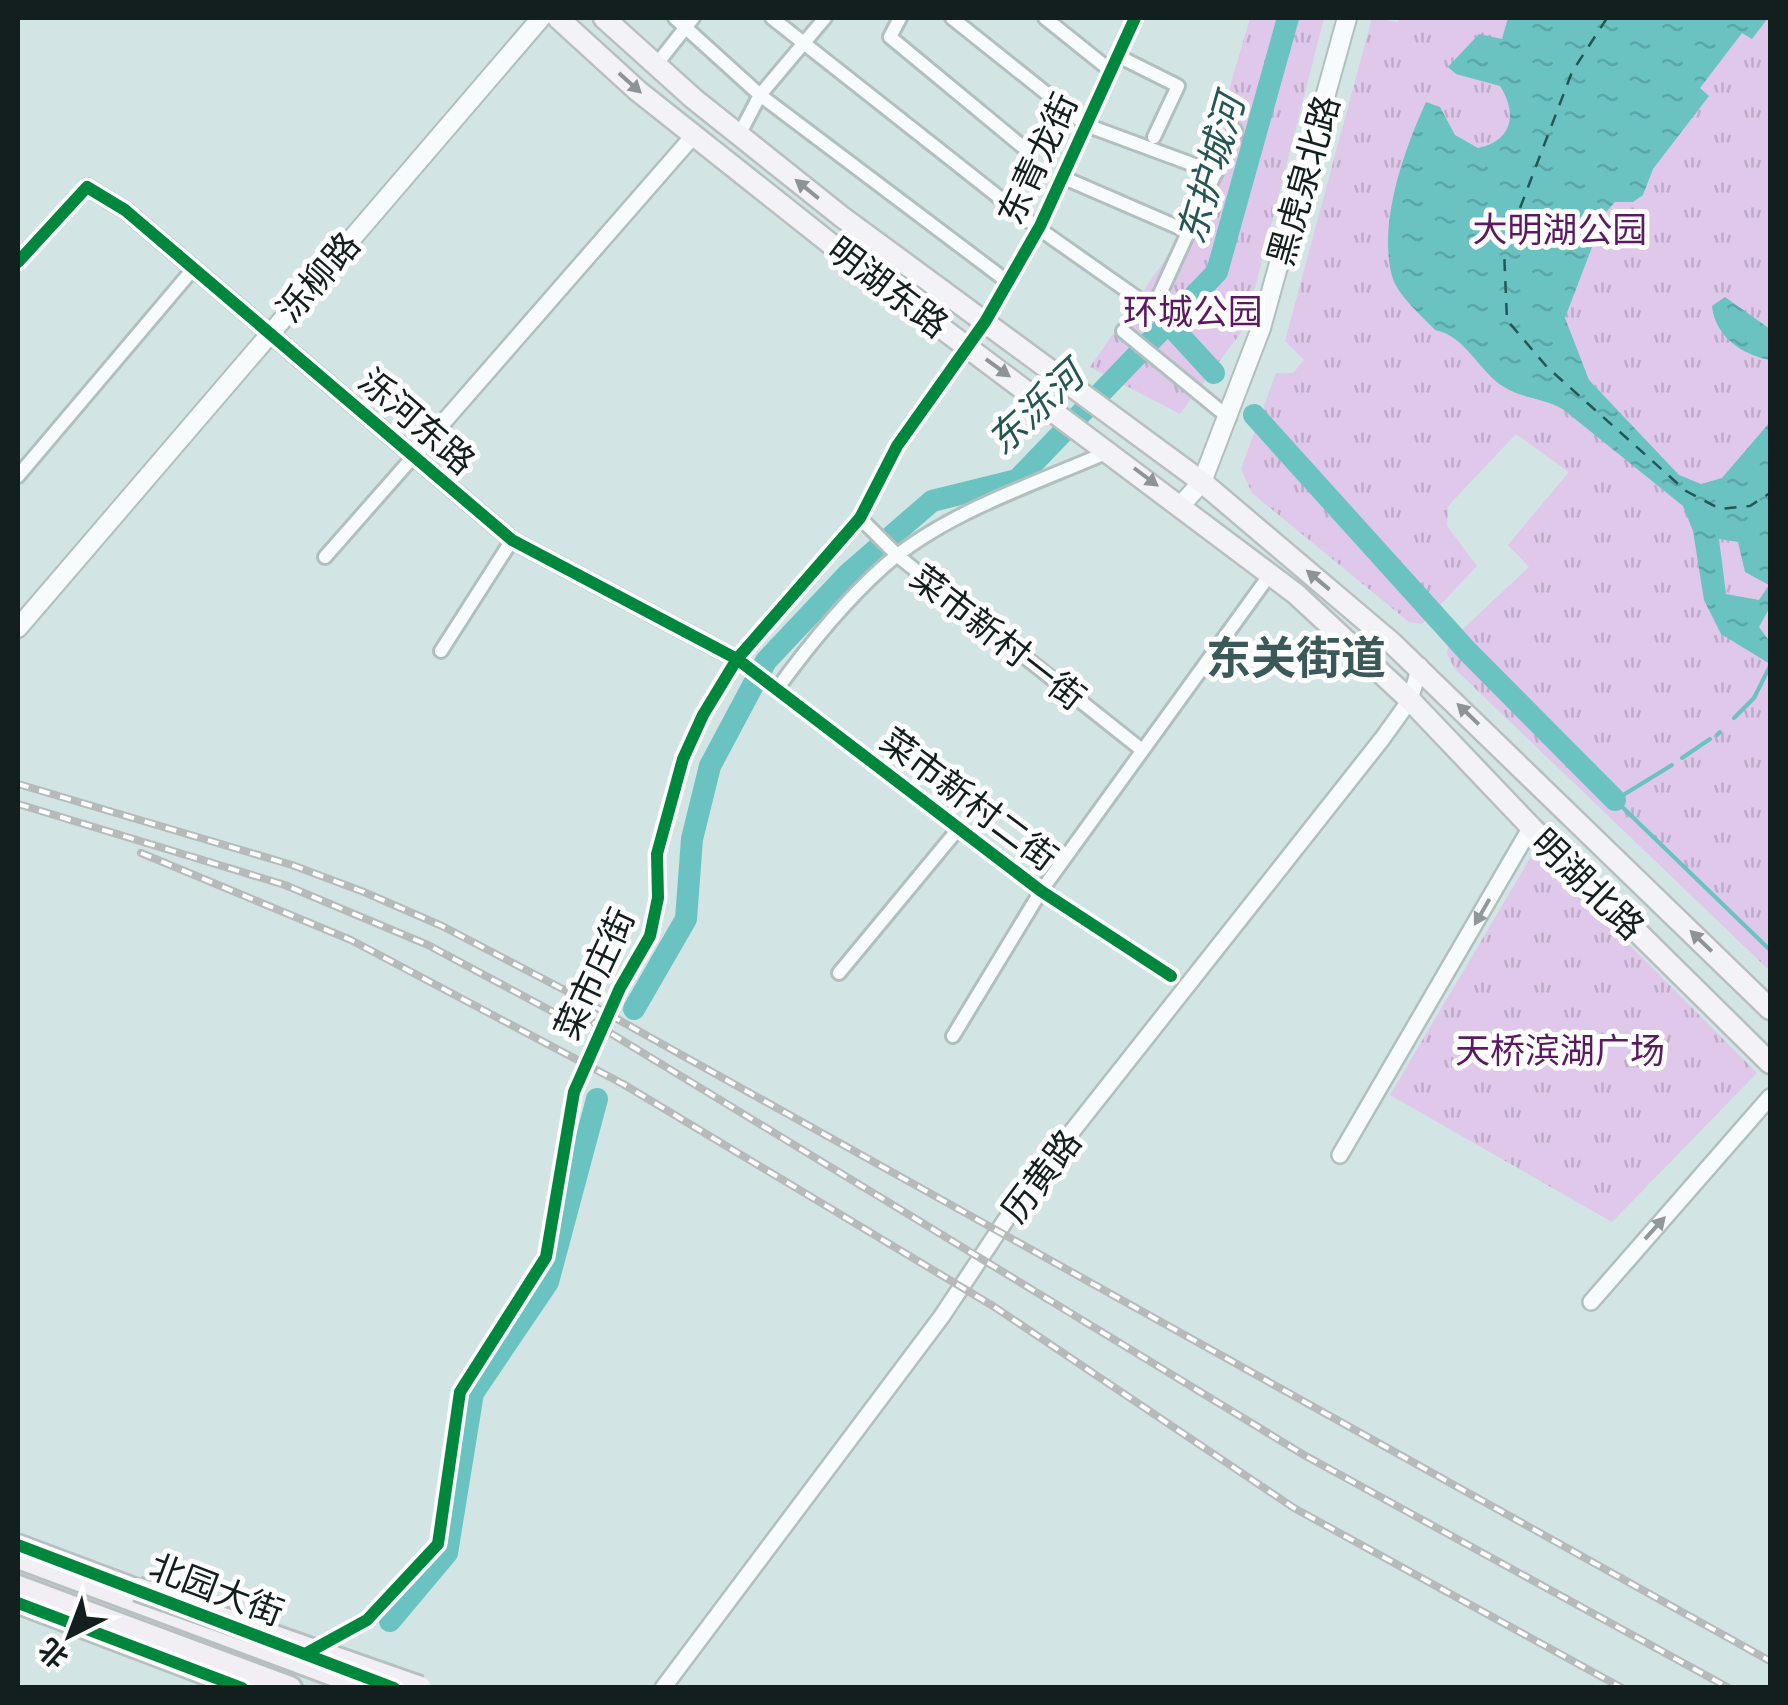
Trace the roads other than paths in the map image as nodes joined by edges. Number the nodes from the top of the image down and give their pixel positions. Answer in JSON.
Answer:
{"nodes":[{"id":1,"x":541,"y":18,"type":"edge"},
{"id":2,"x":558,"y":18,"type":"edge"},
{"id":3,"x":604,"y":18,"type":"edge"},
{"id":4,"x":772,"y":18,"type":"edge"},
{"id":5,"x":825,"y":18,"type":"edge"},
{"id":6,"x":900,"y":18,"type":"edge"},
{"id":7,"x":952,"y":18,"type":"edge"},
{"id":8,"x":1046,"y":18,"type":"edge"},
{"id":9,"x":1136,"y":18,"type":"edge"},
{"id":10,"x":1347,"y":18,"type":"edge"},
{"id":11,"x":685,"y":21,"type":"edge"},
{"id":12,"x":804,"y":44,"type":"junction"},
{"id":13,"x":1118,"y":56,"type":"junction"},
{"id":14,"x":656,"y":65,"type":"junction"},
{"id":15,"x":1111,"y":71,"type":"junction"},
{"id":16,"x":760,"y":95,"type":"junction"},
{"id":17,"x":1086,"y":125,"type":"junction"},
{"id":18,"x":1235,"y":130,"type":"dead end"},
{"id":19,"x":739,"y":135,"type":"junction"},
{"id":20,"x":694,"y":136,"type":"junction"},
{"id":21,"x":1154,"y":137,"type":"dead end"},
{"id":22,"x":1029,"y":152,"type":"dead end"},
{"id":23,"x":1216,"y":173,"type":"junction"},
{"id":24,"x":1062,"y":178,"type":"junction"},
{"id":25,"x":87,"y":187,"type":"joint"},
{"id":26,"x":1038,"y":228,"type":"junction"},
{"id":27,"x":1189,"y":232,"type":"junction"},
{"id":28,"x":18,"y":262,"type":"edge"},
{"id":29,"x":194,"y":268,"type":"junction"},
{"id":30,"x":1008,"y":282,"type":"junction"},
{"id":31,"x":985,"y":322,"type":"junction"},
{"id":32,"x":269,"y":331,"type":"junction"},
{"id":33,"x":1123,"y":332,"type":"dead end"},
{"id":34,"x":968,"y":346,"type":"junction"},
{"id":35,"x":1228,"y":418,"type":"junction"},
{"id":36,"x":1110,"y":450,"type":"junction"},
{"id":37,"x":413,"y":456,"type":"junction"},
{"id":38,"x":18,"y":476,"type":"edge"},
{"id":39,"x":1202,"y":482,"type":"junction"},
{"id":40,"x":1182,"y":504,"type":"junction"},
{"id":41,"x":864,"y":522,"type":"junction"},
{"id":42,"x":512,"y":540,"type":"junction"},
{"id":43,"x":896,"y":554,"type":"junction"},
{"id":44,"x":325,"y":557,"type":"dead end"},
{"id":45,"x":1270,"y":573,"type":"junction"},
{"id":46,"x":18,"y":628,"type":"edge"},
{"id":47,"x":441,"y":650,"type":"dead end"},
{"id":48,"x":737,"y":659,"type":"junction"},
{"id":49,"x":1420,"y":666,"type":"junction"},
{"id":50,"x":773,"y":685,"type":"junction"},
{"id":51,"x":1410,"y":700,"type":"junction"},
{"id":52,"x":1142,"y":750,"type":"junction"},
{"id":53,"x":959,"y":828,"type":"junction"},
{"id":54,"x":1531,"y":828,"type":"junction"},
{"id":55,"x":1041,"y":890,"type":"junction"},
{"id":56,"x":839,"y":973,"type":"dead end"},
{"id":57,"x":1171,"y":976,"type":"dead end"},
{"id":58,"x":1770,"y":1009,"type":"edge"},
{"id":59,"x":953,"y":1036,"type":"dead end"},
{"id":60,"x":1770,"y":1063,"type":"edge"},
{"id":61,"x":1770,"y":1097,"type":"edge"},
{"id":62,"x":1340,"y":1155,"type":"dead end"},
{"id":63,"x":1591,"y":1302,"type":"dead end"},
{"id":64,"x":18,"y":1545,"type":"edge"},
{"id":65,"x":18,"y":1557,"type":"edge"},
{"id":66,"x":18,"y":1586,"type":"edge"},
{"id":67,"x":136,"y":1589,"type":"junction"},
{"id":68,"x":18,"y":1603,"type":"edge"},
{"id":69,"x":305,"y":1654,"type":"junction"},
{"id":70,"x":380,"y":1685,"type":"edge"},
{"id":71,"x":242,"y":1688,"type":"edge"},
{"id":72,"x":290,"y":1688,"type":"edge"},
{"id":73,"x":420,"y":1688,"type":"edge"},
{"id":74,"x":663,"y":1688,"type":"edge"}],
"edges":[{"from":1,"to":32,"type":"main road","name":"泺柳路"},
{"from":2,"to":20,"type":"main road","name":"明湖东路","one_way":true},
{"from":3,"to":14,"type":"main road","name":"明湖东路"},
{"from":4,"to":12,"type":"street"},
{"from":5,"to":12,"type":"street"},
{"from":6,"to":22,"type":"street"},
{"from":7,"to":17,"type":"street"},
{"from":8,"to":15,"type":"street"},
{"from":9,"to":13,"type":"street","name":"东青龙街"},
{"from":10,"to":35,"type":"main road","name":"黑虎泉北路"},
{"from":11,"to":14,"type":"street"},
{"from":11,"to":16,"type":"street"},
{"from":12,"to":16,"type":"street"},
{"from":12,"to":26,"type":"street"},
{"from":13,"to":15,"type":"street","name":"东青龙街"},
{"from":13,"to":21,"type":"street"},
{"from":14,"to":19,"type":"main road","name":"明湖东路"},
{"from":15,"to":17,"type":"street","name":"东青龙街"},
{"from":16,"to":19,"type":"street"},
{"from":16,"to":30,"type":"street"},
{"from":17,"to":23,"type":"street"},
{"from":17,"to":24,"type":"street","name":"东青龙街"},
{"from":18,"to":23,"type":"street"},
{"from":31,"to":19,"type":"main road","name":"明湖东路","one_way":true},
{"from":20,"to":34,"type":"main road","name":"明湖东路"},
{"from":20,"to":37,"type":"street"},
{"from":23,"to":27,"type":"street"},
{"from":24,"to":26,"type":"street","name":"东青龙街"},
{"from":24,"to":27,"type":"street"},
{"from":25,"to":28,"type":"street"},
{"from":25,"to":29,"type":"street","name":"泺河东路"},
{"from":26,"to":27,"type":"street"},
{"from":26,"to":30,"type":"street","name":"东青龙街"},
{"from":29,"to":32,"type":"street","name":"泺河东路"},
{"from":29,"to":38,"type":"street"},
{"from":30,"to":31,"type":"street","name":"东青龙街"},
{"from":31,"to":34,"type":"street","name":"菜市庄街"},
{"from":31,"to":39,"type":"main road","name":"明湖东路"},
{"from":32,"to":37,"type":"street","name":"泺河东路"},
{"from":32,"to":46,"type":"main road","name":"泺柳路"},
{"from":33,"to":35,"type":"street"},
{"from":34,"to":36,"type":"main road","name":"明湖东路","one_way":true},
{"from":34,"to":41,"type":"street","name":"菜市庄街"},
{"from":35,"to":39,"type":"main road","name":"黑虎泉北路"},
{"from":36,"to":40,"type":"main road","name":"明湖东路","one_way":true},
{"from":36,"to":43,"type":"street"},
{"from":37,"to":42,"type":"street","name":"泺河东路"},
{"from":37,"to":44,"type":"street"},
{"from":39,"to":40,"type":"main road","name":"黑虎泉北路"},
{"from":49,"to":39,"type":"main road","name":"明湖东路","one_way":true},
{"from":40,"to":45,"type":"main road","name":"明湖东路"},
{"from":41,"to":43,"type":"street","name":"菜市新村一街"},
{"from":41,"to":48,"type":"street","name":"菜市庄街"},
{"from":42,"to":47,"type":"street"},
{"from":42,"to":48,"type":"street","name":"泺河东路"},
{"from":43,"to":50,"type":"street"},
{"from":43,"to":52,"type":"street","name":"菜市新村一街"},
{"from":45,"to":51,"type":"main road","name":"明湖东路"},
{"from":45,"to":52,"type":"street"},
{"from":48,"to":50,"type":"street","name":"菜市新村二街"},
{"from":48,"to":69,"type":"street","name":"菜市庄街"},
{"from":49,"to":51,"type":"street","name":"历黄路"},
{"from":58,"to":49,"type":"main road","name":"明湖北路","one_way":true},
{"from":50,"to":53,"type":"street","name":"菜市新村二街"},
{"from":51,"to":54,"type":"main road","name":"明湖北路"},
{"from":51,"to":74,"type":"street","name":"历黄路"},
{"from":52,"to":55,"type":"street"},
{"from":53,"to":55,"type":"street","name":"菜市新村二街"},
{"from":53,"to":56,"type":"street"},
{"from":54,"to":60,"type":"main road","name":"明湖北路"},
{"from":54,"to":62,"type":"street","one_way":true},
{"from":55,"to":57,"type":"street","name":"菜市新村二街"},
{"from":55,"to":59,"type":"street"},
{"from":63,"to":61,"type":"street","one_way":true},
{"from":64,"to":67,"type":"main road","name":"北园大街"},
{"from":65,"to":70,"type":"highway"},
{"from":66,"to":72,"type":"highway"},
{"from":67,"to":69,"type":"main road","name":"北园大街"},
{"from":67,"to":73,"type":"highway","bridge":true},
{"from":68,"to":71,"type":"main road"},
{"from":69,"to":70,"type":"main road","name":"北园大街","bridge":true}]}
